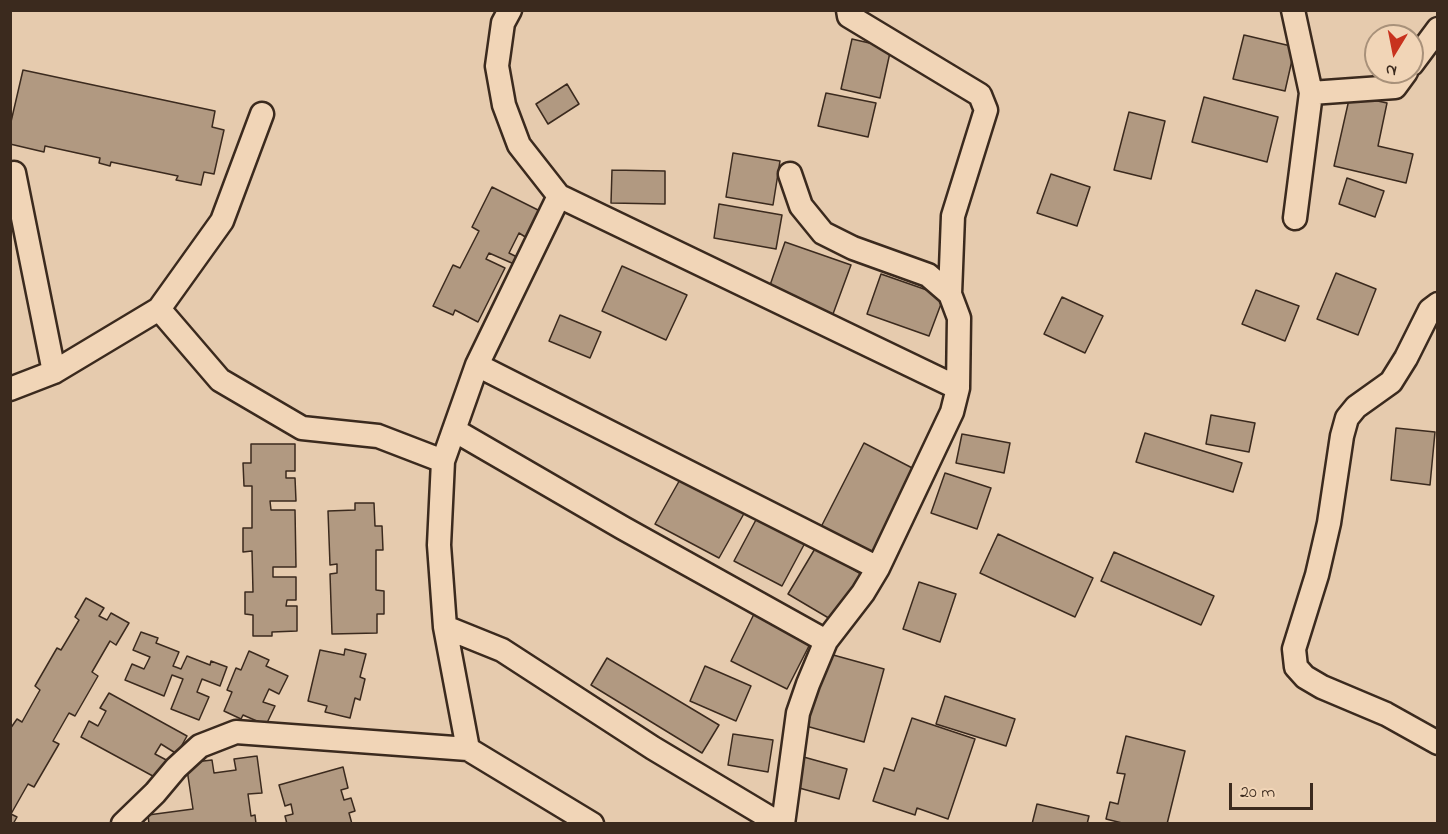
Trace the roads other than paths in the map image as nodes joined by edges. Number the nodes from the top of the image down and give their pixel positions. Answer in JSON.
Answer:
{"nodes":[{"id":1,"x":510,"y":10,"type":"edge"},
{"id":2,"x":848,"y":10,"type":"edge"},
{"id":3,"x":1293,"y":10,"type":"edge"},
{"id":4,"x":1437,"y":29,"type":"edge"},
{"id":5,"x":1424,"y":47,"type":"edge"},
{"id":6,"x":1397,"y":84,"type":"edge"},
{"id":7,"x":1311,"y":93,"type":"junction"},
{"id":8,"x":262,"y":114,"type":"dead end"},
{"id":9,"x":14,"y":172,"type":"dead end"},
{"id":10,"x":790,"y":174,"type":"dead end"},
{"id":11,"x":559,"y":196,"type":"junction"},
{"id":12,"x":1295,"y":218,"type":"dead end"},
{"id":13,"x":950,"y":294,"type":"junction"},
{"id":14,"x":1437,"y":304,"type":"edge"},
{"id":15,"x":159,"y":309,"type":"junction"},
{"id":16,"x":477,"y":365,"type":"junction"},
{"id":17,"x":54,"y":372,"type":"junction"},
{"id":18,"x":958,"y":388,"type":"junction"},
{"id":19,"x":10,"y":389,"type":"edge"},
{"id":20,"x":454,"y":430,"type":"junction"},
{"id":21,"x":443,"y":461,"type":"junction"},
{"id":22,"x":878,"y":568,"type":"junction"},
{"id":23,"x":445,"y":627,"type":"junction"},
{"id":24,"x":826,"y":641,"type":"junction"},
{"id":25,"x":1437,"y":743,"type":"edge"},
{"id":26,"x":468,"y":749,"type":"junction"},
{"id":27,"x":123,"y":824,"type":"edge"},
{"id":28,"x":592,"y":824,"type":"edge"},
{"id":29,"x":782,"y":824,"type":"edge"}],
"edges":[{"from":1,"to":11,"type":"street"},
{"from":2,"to":13,"type":"street"},
{"from":3,"to":7,"type":"street"},
{"from":4,"to":5,"type":"street"},
{"from":6,"to":7,"type":"street"},
{"from":7,"to":12,"type":"street"},
{"from":8,"to":15,"type":"street"},
{"from":9,"to":17,"type":"street"},
{"from":10,"to":13,"type":"street"},
{"from":11,"to":16,"type":"street"},
{"from":11,"to":18,"type":"street"},
{"from":13,"to":18,"type":"street"},
{"from":14,"to":25,"type":"street"},
{"from":15,"to":17,"type":"street"},
{"from":15,"to":21,"type":"street"},
{"from":16,"to":20,"type":"street"},
{"from":16,"to":22,"type":"street"},
{"from":17,"to":19,"type":"street"},
{"from":18,"to":22,"type":"street"},
{"from":20,"to":21,"type":"street"},
{"from":20,"to":24,"type":"street"},
{"from":21,"to":23,"type":"street"},
{"from":22,"to":24,"type":"street"},
{"from":23,"to":26,"type":"street"},
{"from":23,"to":29,"type":"street"},
{"from":24,"to":29,"type":"street"},
{"from":26,"to":27,"type":"street"},
{"from":26,"to":28,"type":"street"}]}
